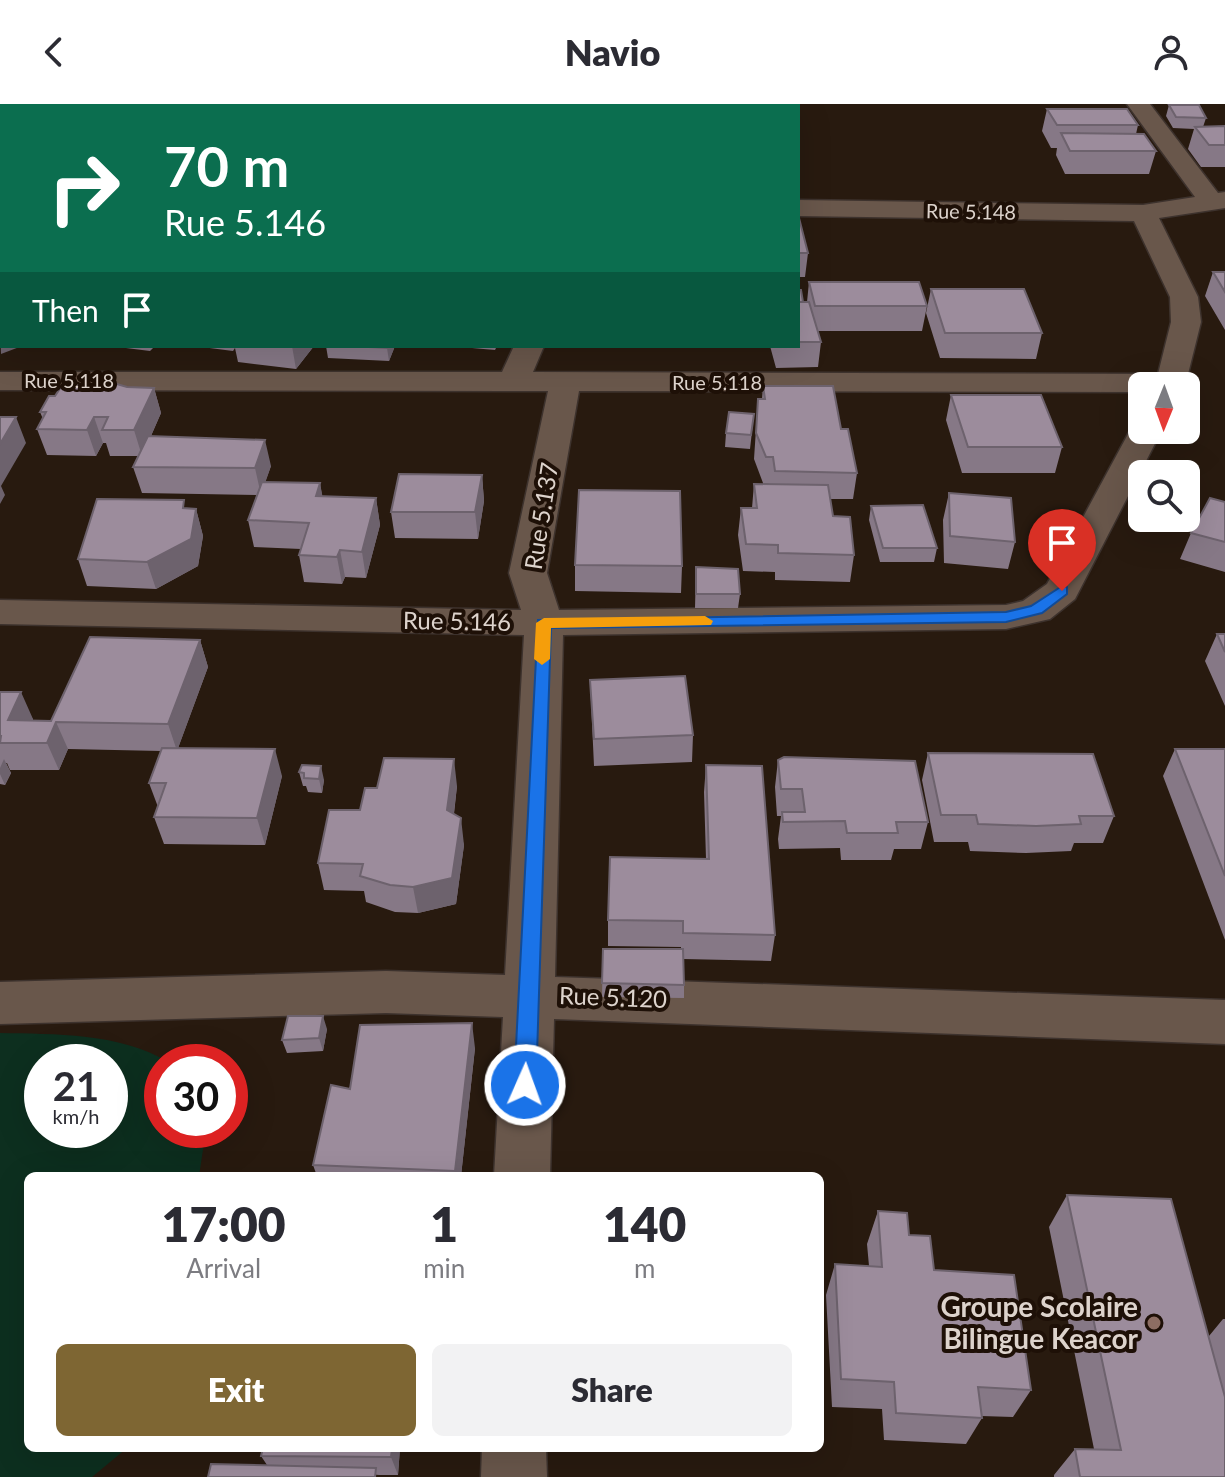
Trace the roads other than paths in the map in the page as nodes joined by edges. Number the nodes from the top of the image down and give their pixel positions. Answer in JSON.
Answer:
{"nodes":[{"id":1,"x":1138,"y":104,"type":"edge"},
{"id":2,"x":1218,"y":200,"type":"edge"},
{"id":3,"x":800,"y":208,"type":"edge"},
{"id":4,"x":1143,"y":213,"type":"junction"},
{"id":5,"x":528,"y":348,"type":"edge"},
{"id":6,"x":1173,"y":372,"type":"edge"},
{"id":7,"x":0,"y":381,"type":"edge"},
{"id":8,"x":565,"y":383,"type":"junction"},
{"id":9,"x":513,"y":384,"type":"junction"},
{"id":10,"x":1128,"y":384,"type":"edge"},
{"id":11,"x":1139,"y":444,"type":"edge"},
{"id":12,"x":0,"y":612,"type":"edge"},
{"id":13,"x":544,"y":623,"type":"junction"},
{"id":14,"x":528,"y":995,"type":"junction"},
{"id":15,"x":0,"y":1003,"type":"edge"},
{"id":16,"x":1225,"y":1022,"type":"edge"},
{"id":17,"x":522,"y":1172,"type":"edge"},
{"id":18,"x":514,"y":1452,"type":"edge"},
{"id":19,"x":514,"y":1477,"type":"edge"}],
"edges":[{"from":1,"to":2,"type":"street"},
{"from":2,"to":4,"type":"street"},
{"from":3,"to":4,"type":"street","name":"Rue 5.148"},
{"from":4,"to":6,"type":"street","name":"Rue 5.118"},
{"from":5,"to":9,"type":"street"},
{"from":7,"to":9,"type":"street","name":"Rue 5.118"},
{"from":8,"to":9,"type":"street","name":"Rue 5.118"},
{"from":8,"to":10,"type":"street","name":"Rue 5.118"},
{"from":8,"to":13,"type":"street","name":"Rue 5.137"},
{"from":11,"to":13,"type":"street","name":"Rue 5.146"},
{"from":12,"to":13,"type":"street","name":"Rue 5.146"},
{"from":13,"to":14,"type":"street","name":"Rue 5.137"},
{"from":14,"to":15,"type":"street","name":"Rue 5.120"},
{"from":14,"to":16,"type":"street","name":"Rue 5.120"},
{"from":14,"to":17,"type":"street","name":"Rue 5.137"},
{"from":18,"to":19,"type":"street"}]}
